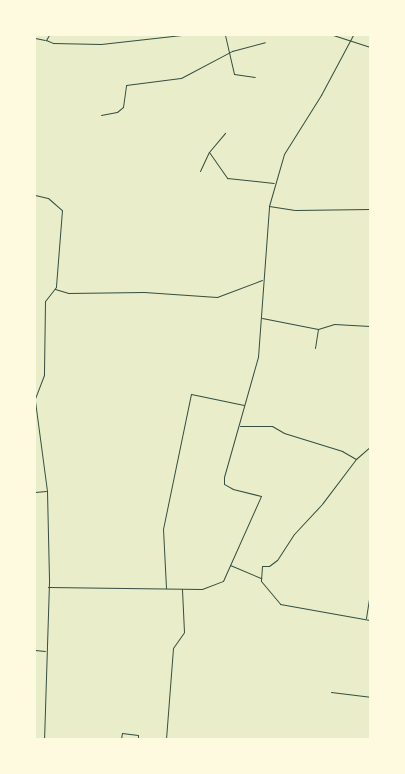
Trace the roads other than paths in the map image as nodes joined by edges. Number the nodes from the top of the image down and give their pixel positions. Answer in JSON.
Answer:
{"nodes":[{"id":1,"x":49,"y":35,"type":"edge"},
{"id":2,"x":181,"y":35,"type":"edge"},
{"id":3,"x":225,"y":35,"type":"edge"},
{"id":4,"x":333,"y":35,"type":"edge"},
{"id":5,"x":354,"y":35,"type":"edge"},
{"id":6,"x":35,"y":38,"type":"edge"},
{"id":7,"x":46,"y":40,"type":"junction"},
{"id":8,"x":351,"y":40,"type":"junction"},
{"id":9,"x":264,"y":42,"type":"dead end"},
{"id":10,"x":370,"y":47,"type":"edge"},
{"id":11,"x":228,"y":54,"type":"junction"},
{"id":12,"x":255,"y":77,"type":"dead end"},
{"id":13,"x":101,"y":114,"type":"dead end"},
{"id":14,"x":225,"y":133,"type":"dead end"},
{"id":15,"x":209,"y":152,"type":"junction"},
{"id":16,"x":200,"y":171,"type":"dead end"},
{"id":17,"x":275,"y":183,"type":"junction"},
{"id":18,"x":35,"y":194,"type":"edge"},
{"id":19,"x":269,"y":206,"type":"junction"},
{"id":20,"x":370,"y":208,"type":"edge"},
{"id":21,"x":262,"y":280,"type":"junction"},
{"id":22,"x":54,"y":289,"type":"junction"},
{"id":23,"x":261,"y":318,"type":"junction"},
{"id":24,"x":370,"y":326,"type":"edge"},
{"id":25,"x":318,"y":328,"type":"junction"},
{"id":26,"x":315,"y":348,"type":"dead end"},
{"id":27,"x":35,"y":398,"type":"edge"},
{"id":28,"x":35,"y":401,"type":"edge"},
{"id":29,"x":245,"y":405,"type":"junction"},
{"id":30,"x":239,"y":426,"type":"junction"},
{"id":31,"x":370,"y":447,"type":"edge"},
{"id":32,"x":356,"y":458,"type":"junction"},
{"id":33,"x":47,"y":490,"type":"junction"},
{"id":34,"x":35,"y":492,"type":"edge"},
{"id":35,"x":230,"y":565,"type":"junction"},
{"id":36,"x":261,"y":578,"type":"junction"},
{"id":37,"x":48,"y":587,"type":"junction"},
{"id":38,"x":166,"y":588,"type":"junction"},
{"id":39,"x":182,"y":588,"type":"junction"},
{"id":40,"x":370,"y":594,"type":"edge"},
{"id":41,"x":366,"y":618,"type":"junction"},
{"id":42,"x":370,"y":620,"type":"edge"},
{"id":43,"x":35,"y":650,"type":"edge"},
{"id":44,"x":46,"y":651,"type":"junction"},
{"id":45,"x":331,"y":692,"type":"dead end"},
{"id":46,"x":370,"y":697,"type":"edge"},
{"id":47,"x":44,"y":739,"type":"edge"},
{"id":48,"x":121,"y":739,"type":"edge"},
{"id":49,"x":138,"y":739,"type":"edge"},
{"id":50,"x":166,"y":739,"type":"edge"}],
"edges":[{"from":1,"to":7,"type":"street"},
{"from":2,"to":7,"type":"street"},
{"from":3,"to":11,"type":"street"},
{"from":4,"to":8,"type":"street"},
{"from":5,"to":8,"type":"street"},
{"from":6,"to":7,"type":"street"},
{"from":8,"to":10,"type":"street"},
{"from":8,"to":17,"type":"street"},
{"from":9,"to":11,"type":"street"},
{"from":11,"to":12,"type":"street"},
{"from":11,"to":13,"type":"street"},
{"from":14,"to":15,"type":"street"},
{"from":15,"to":16,"type":"street"},
{"from":15,"to":17,"type":"street"},
{"from":17,"to":19,"type":"street"},
{"from":18,"to":22,"type":"street"},
{"from":19,"to":20,"type":"street"},
{"from":19,"to":21,"type":"street"},
{"from":21,"to":22,"type":"street"},
{"from":21,"to":23,"type":"street"},
{"from":22,"to":27,"type":"street"},
{"from":23,"to":25,"type":"street"},
{"from":23,"to":29,"type":"street"},
{"from":24,"to":25,"type":"street"},
{"from":25,"to":26,"type":"street"},
{"from":28,"to":33,"type":"street"},
{"from":29,"to":30,"type":"street"},
{"from":29,"to":38,"type":"street"},
{"from":30,"to":32,"type":"street"},
{"from":30,"to":35,"type":"street"},
{"from":31,"to":32,"type":"street"},
{"from":32,"to":36,"type":"street"},
{"from":33,"to":34,"type":"street"},
{"from":33,"to":37,"type":"street"},
{"from":35,"to":36,"type":"street"},
{"from":35,"to":39,"type":"street"},
{"from":36,"to":41,"type":"street"},
{"from":37,"to":38,"type":"street"},
{"from":37,"to":44,"type":"street"},
{"from":38,"to":39,"type":"street"},
{"from":39,"to":50,"type":"street"},
{"from":40,"to":41,"type":"street"},
{"from":41,"to":42,"type":"street"},
{"from":43,"to":44,"type":"street"},
{"from":44,"to":47,"type":"street"},
{"from":45,"to":46,"type":"street"},
{"from":48,"to":49,"type":"street"}]}
